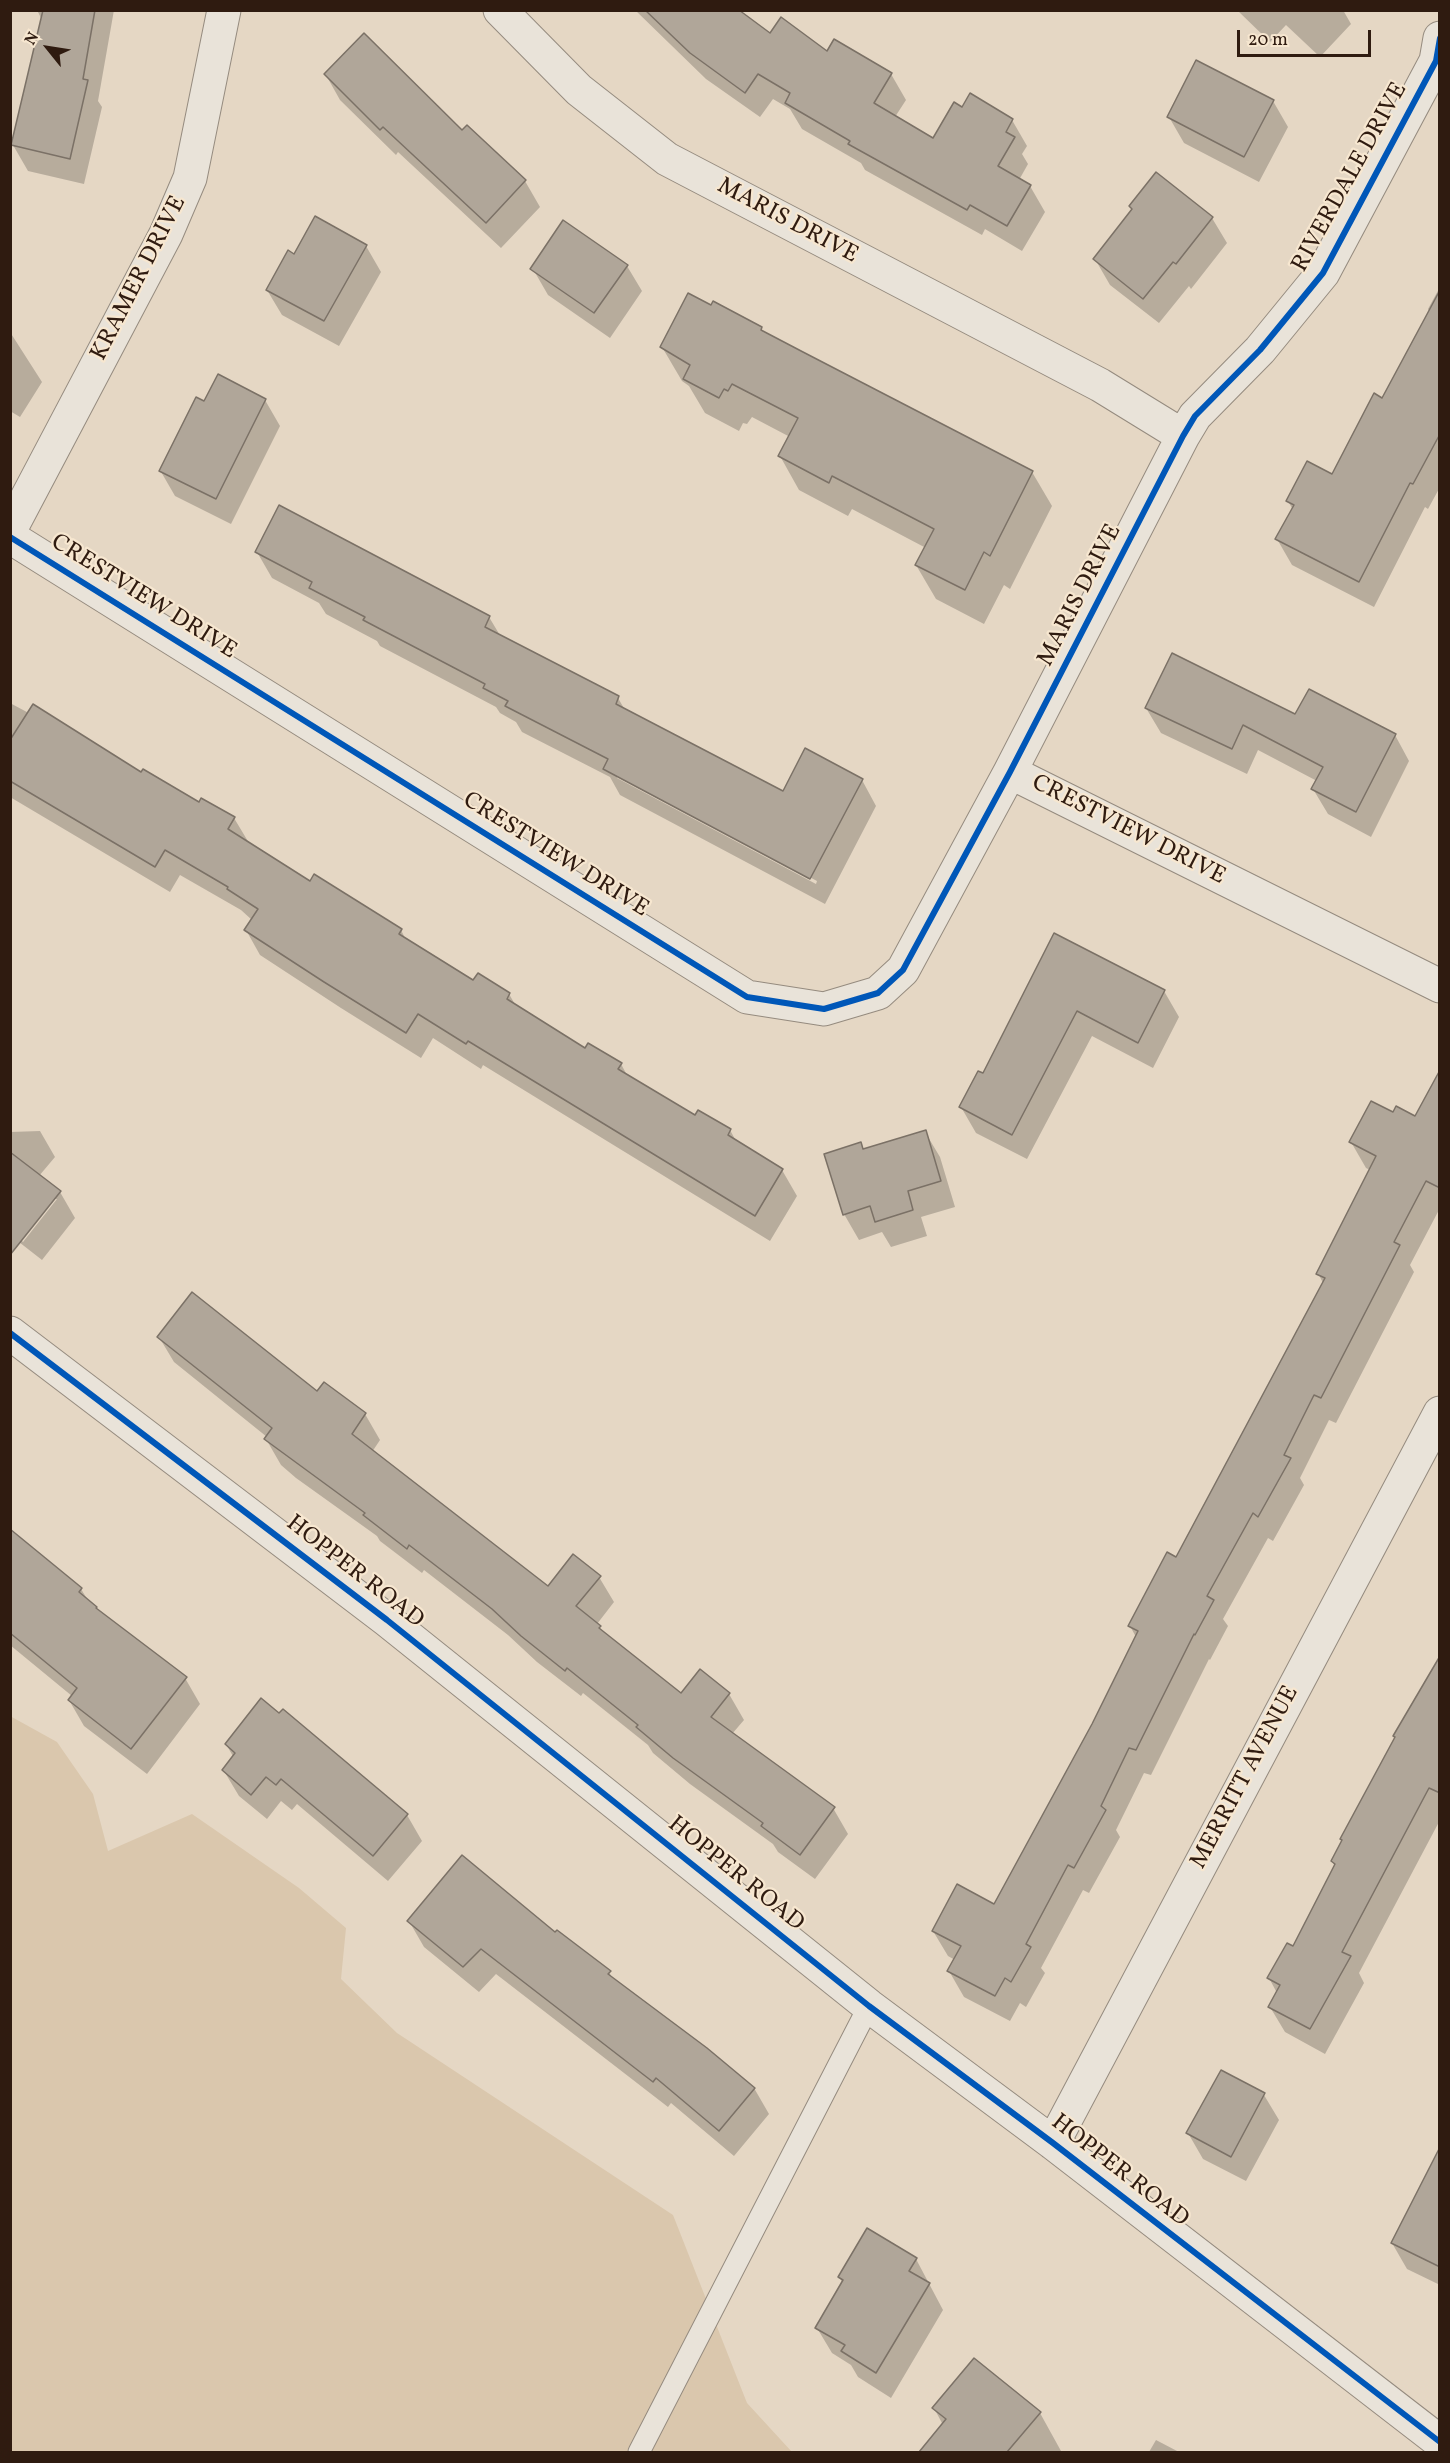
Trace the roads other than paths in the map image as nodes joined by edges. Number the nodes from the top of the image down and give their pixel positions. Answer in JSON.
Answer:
{"nodes":[{"id":1,"x":224,"y":10,"type":"edge"},
{"id":2,"x":500,"y":10,"type":"edge"},
{"id":3,"x":1440,"y":38,"type":"edge"},
{"id":4,"x":1183,"y":436,"type":"junction"},
{"id":5,"x":10,"y":530,"type":"edge"},
{"id":6,"x":10,"y":537,"type":"edge"},
{"id":7,"x":1010,"y":772,"type":"junction"},
{"id":8,"x":1440,"y":986,"type":"edge"},
{"id":9,"x":10,"y":1333,"type":"edge"},
{"id":10,"x":1440,"y":1413,"type":"edge"},
{"id":11,"x":869,"y":2006,"type":"junction"},
{"id":12,"x":1053,"y":2143,"type":"junction"},
{"id":13,"x":1440,"y":2442,"type":"edge"},
{"id":14,"x":639,"y":2452,"type":"edge"}],
"edges":[{"from":1,"to":5,"type":"street","name":"KRAMER DRIVE"},
{"from":2,"to":4,"type":"street","name":"MARIS DRIVE"},
{"from":3,"to":4,"type":"street","name":"RIVERDALE DRIVE"},
{"from":4,"to":7,"type":"street","name":"MARIS DRIVE"},
{"from":6,"to":7,"type":"street","name":"CRESTVIEW DRIVE"},
{"from":7,"to":8,"type":"street","name":"CRESTVIEW DRIVE"},
{"from":9,"to":11,"type":"street","name":"HOPPER ROAD"},
{"from":10,"to":12,"type":"street","name":"MERRITT AVENUE"},
{"from":11,"to":12,"type":"street","name":"HOPPER ROAD"},
{"from":11,"to":14,"type":"lane"},
{"from":12,"to":13,"type":"street","name":"HOPPER ROAD"}]}
